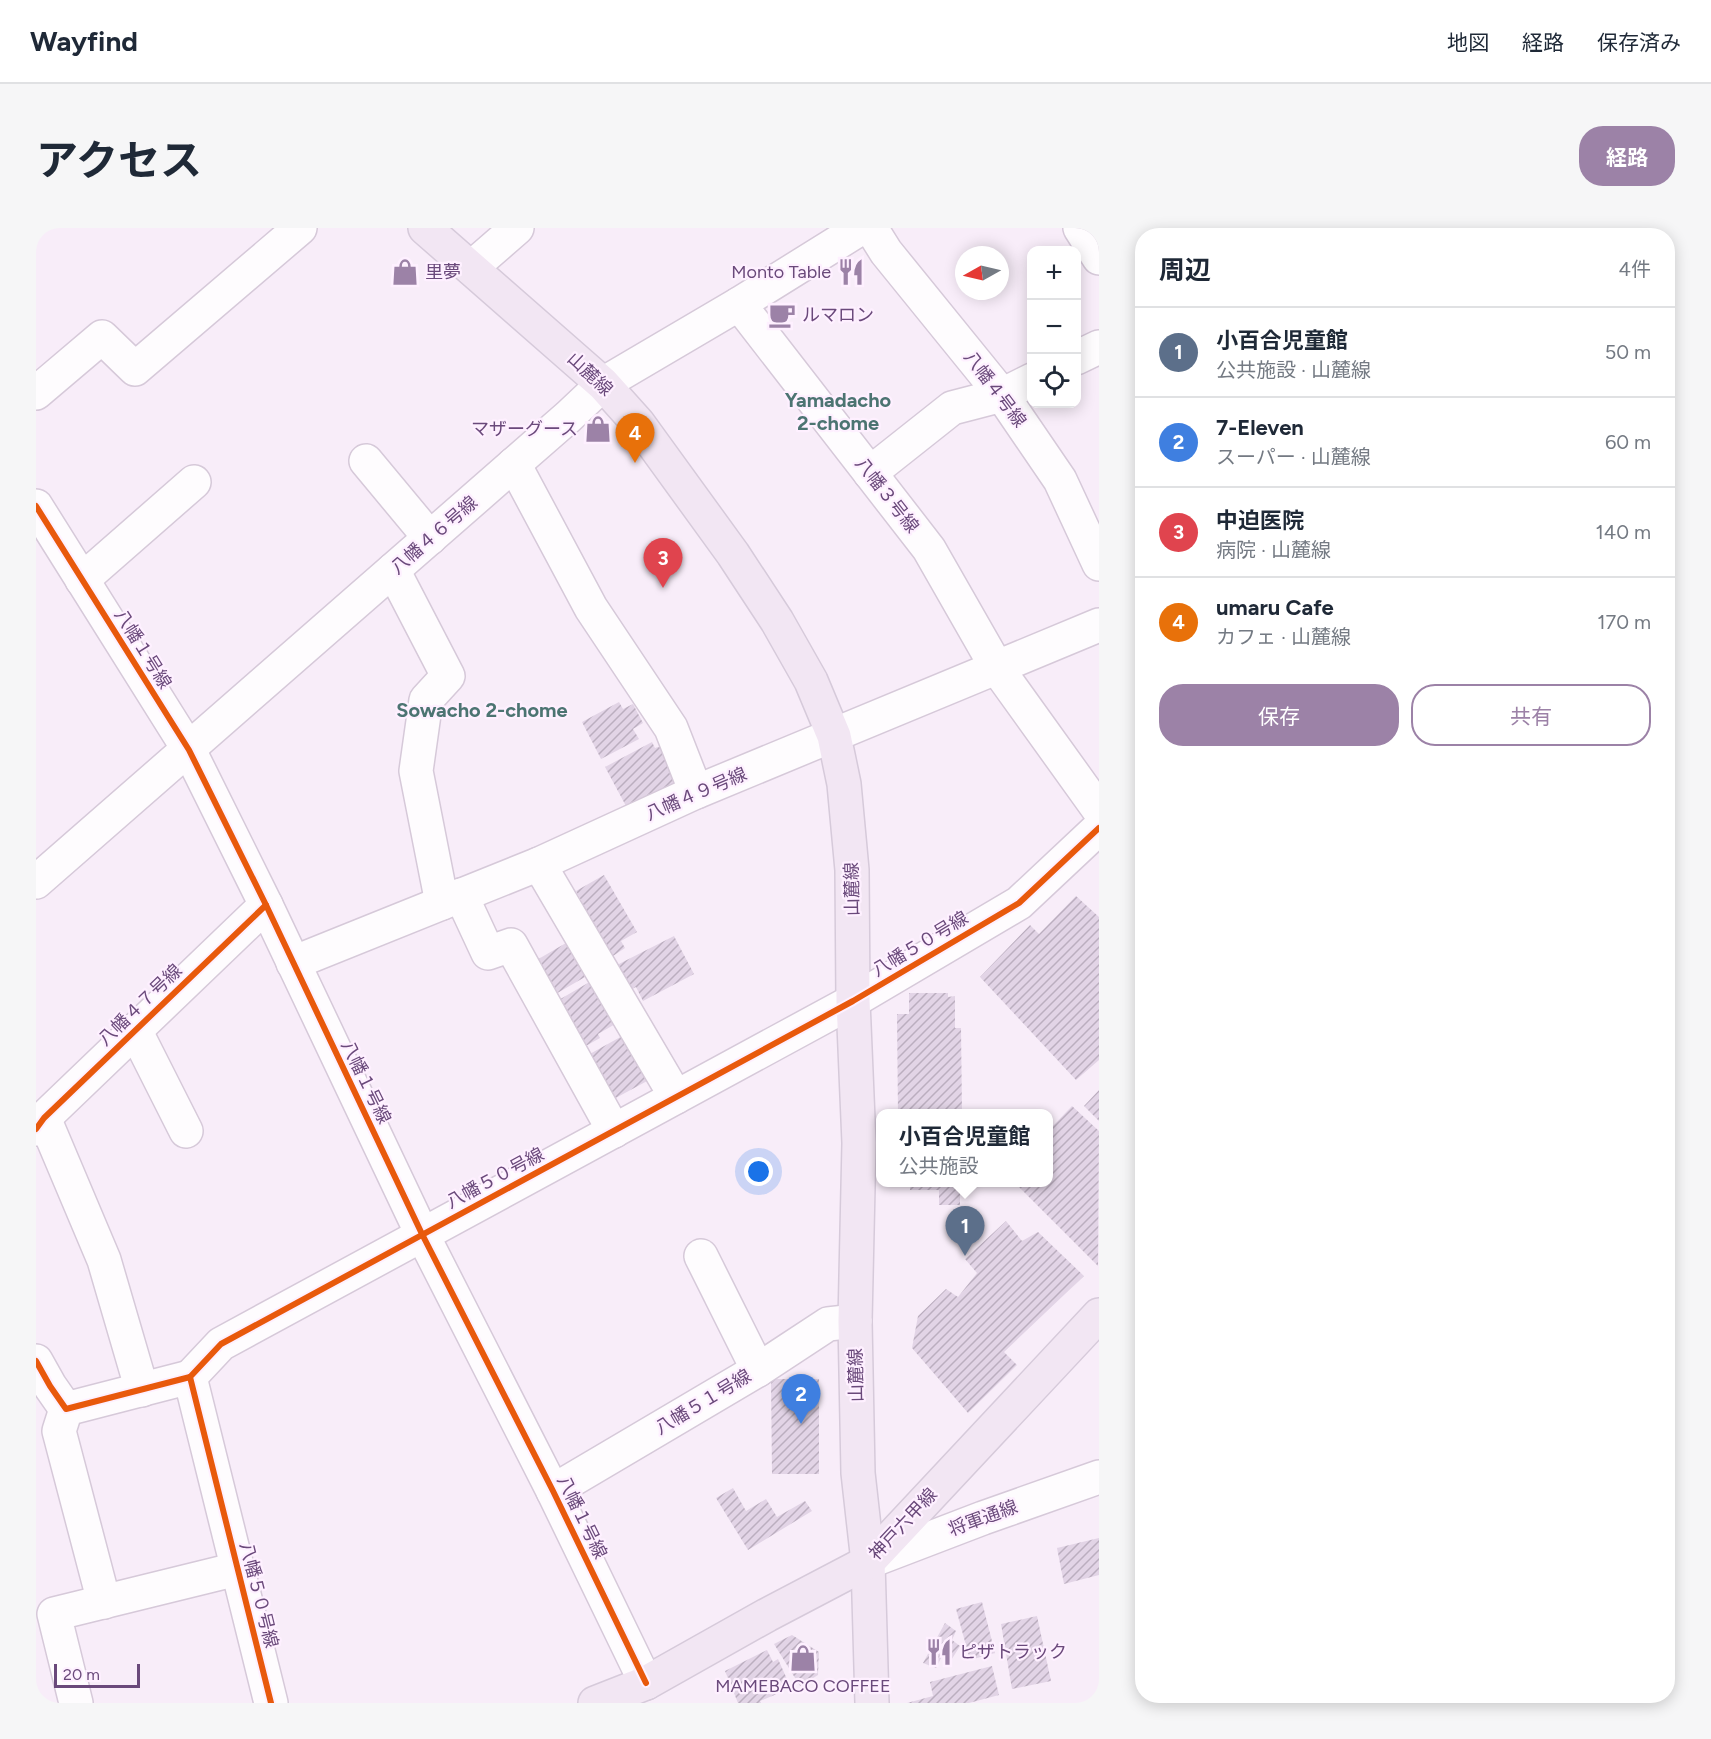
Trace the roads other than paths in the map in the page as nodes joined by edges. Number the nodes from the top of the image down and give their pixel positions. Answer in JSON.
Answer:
{"nodes":[{"id":1,"x":300,"y":228,"type":"edge"},
{"id":2,"x":425,"y":228,"type":"edge"},
{"id":3,"x":517,"y":228,"type":"edge"},
{"id":4,"x":861,"y":228,"type":"edge"},
{"id":5,"x":872,"y":228,"type":"edge"},
{"id":6,"x":1080,"y":228,"type":"edge"},
{"id":7,"x":1099,"y":258,"type":"edge"},
{"id":8,"x":471,"y":268,"type":"junction"},
{"id":9,"x":739,"y":304,"type":"junction"},
{"id":10,"x":1099,"y":348,"type":"edge"},
{"id":11,"x":1081,"y":356,"type":"edge"},
{"id":12,"x":1027,"y":382,"type":"edge"},
{"id":13,"x":603,"y":384,"type":"junction"},
{"id":14,"x":36,"y":393,"type":"edge"},
{"id":15,"x":1002,"y":395,"type":"junction"},
{"id":16,"x":366,"y":461,"type":"dead end"},
{"id":17,"x":514,"y":464,"type":"junction"},
{"id":18,"x":870,"y":473,"type":"junction"},
{"id":19,"x":194,"y":482,"type":"dead end"},
{"id":20,"x":36,"y":506,"type":"edge"},
{"id":21,"x":430,"y":538,"type":"junction"},
{"id":22,"x":1099,"y":564,"type":"edge"},
{"id":23,"x":393,"y":570,"type":"junction"},
{"id":24,"x":82,"y":580,"type":"junction"},
{"id":25,"x":1099,"y":625,"type":"edge"},
{"id":26,"x":997,"y":668,"type":"junction"},
{"id":27,"x":834,"y":736,"type":"junction"},
{"id":28,"x":189,"y":750,"type":"junction"},
{"id":29,"x":696,"y":792,"type":"junction"},
{"id":30,"x":1099,"y":810,"type":"edge"},
{"id":31,"x":1099,"y":828,"type":"edge"},
{"id":32,"x":539,"y":864,"type":"junction"},
{"id":33,"x":36,"y":882,"type":"edge"},
{"id":34,"x":451,"y":899,"type":"junction"},
{"id":35,"x":266,"y":904,"type":"junction"},
{"id":36,"x":293,"y":963,"type":"junction"},
{"id":37,"x":853,"y":1001,"type":"junction"},
{"id":38,"x":135,"y":1030,"type":"junction"},
{"id":39,"x":676,"y":1097,"type":"junction"},
{"id":40,"x":40,"y":1124,"type":"edge"},
{"id":41,"x":186,"y":1131,"type":"dead end"},
{"id":42,"x":614,"y":1131,"type":"junction"},
{"id":43,"x":422,"y":1234,"type":"junction"},
{"id":44,"x":701,"y":1256,"type":"dead end"},
{"id":45,"x":1099,"y":1314,"type":"edge"},
{"id":46,"x":855,"y":1321,"type":"junction"},
{"id":47,"x":36,"y":1361,"type":"edge"},
{"id":48,"x":758,"y":1370,"type":"junction"},
{"id":49,"x":190,"y":1377,"type":"junction"},
{"id":50,"x":142,"y":1390,"type":"junction"},
{"id":51,"x":66,"y":1409,"type":"junction"},
{"id":52,"x":1099,"y":1477,"type":"edge"},
{"id":53,"x":553,"y":1491,"type":"junction"},
{"id":54,"x":868,"y":1562,"type":"junction"},
{"id":55,"x":237,"y":1569,"type":"junction"},
{"id":56,"x":104,"y":1602,"type":"junction"},
{"id":57,"x":645,"y":1683,"type":"junction"},
{"id":58,"x":76,"y":1703,"type":"edge"},
{"id":59,"x":271,"y":1703,"type":"edge"},
{"id":60,"x":595,"y":1703,"type":"edge"},
{"id":61,"x":872,"y":1703,"type":"edge"}],
"edges":[{"from":1,"to":14,"type":"street"},
{"from":2,"to":8,"type":"main road","name":"山麓線"},
{"from":3,"to":8,"type":"street"},
{"from":4,"to":9,"type":"street","name":"八幡４６号線"},
{"from":5,"to":15,"type":"street","name":"八幡４号線"},
{"from":6,"to":7,"type":"street"},
{"from":8,"to":13,"type":"main road","name":"山麓線"},
{"from":9,"to":13,"type":"street","name":"八幡４６号線"},
{"from":9,"to":18,"type":"street","name":"八幡３号線"},
{"from":10,"to":11,"type":"street"},
{"from":12,"to":15,"type":"street"},
{"from":13,"to":17,"type":"street","name":"八幡４６号線"},
{"from":13,"to":27,"type":"main road","name":"山麓線"},
{"from":15,"to":18,"type":"street"},
{"from":15,"to":22,"type":"street","name":"八幡４号線"},
{"from":16,"to":21,"type":"street"},
{"from":17,"to":21,"type":"street","name":"八幡４６号線"},
{"from":17,"to":29,"type":"street"},
{"from":18,"to":26,"type":"street","name":"八幡３号線"},
{"from":19,"to":24,"type":"street"},
{"from":20,"to":24,"type":"street","name":"八幡１号線"},
{"from":21,"to":23,"type":"street","name":"八幡４６号線"},
{"from":23,"to":28,"type":"street","name":"八幡４６号線"},
{"from":23,"to":34,"type":"street"},
{"from":24,"to":28,"type":"street","name":"八幡１号線"},
{"from":25,"to":26,"type":"street","name":"八幡４９号線"},
{"from":26,"to":27,"type":"street","name":"八幡４９号線"},
{"from":26,"to":30,"type":"street","name":"八幡３号線"},
{"from":27,"to":29,"type":"street","name":"八幡４９号線"},
{"from":27,"to":37,"type":"main road","name":"山麓線"},
{"from":28,"to":33,"type":"street","name":"八幡４６号線"},
{"from":28,"to":35,"type":"street","name":"八幡１号線"},
{"from":29,"to":32,"type":"street","name":"八幡４９号線"},
{"from":31,"to":37,"type":"street","name":"八幡５０号線"},
{"from":32,"to":34,"type":"street","name":"八幡４９号線"},
{"from":32,"to":39,"type":"street"},
{"from":34,"to":36,"type":"street","name":"八幡４９号線"},
{"from":34,"to":42,"type":"street"},
{"from":35,"to":36,"type":"street","name":"八幡１号線"},
{"from":35,"to":38,"type":"street","name":"八幡４７号線"},
{"from":36,"to":43,"type":"street","name":"八幡１号線"},
{"from":37,"to":39,"type":"street","name":"八幡５０号線"},
{"from":37,"to":46,"type":"main road","name":"山麓線"},
{"from":38,"to":40,"type":"street","name":"八幡４７号線"},
{"from":38,"to":41,"type":"street"},
{"from":39,"to":42,"type":"street","name":"八幡５０号線"},
{"from":40,"to":50,"type":"street"},
{"from":42,"to":43,"type":"street","name":"八幡５０号線"},
{"from":43,"to":49,"type":"street","name":"八幡５０号線"},
{"from":43,"to":53,"type":"street","name":"八幡１号線"},
{"from":44,"to":48,"type":"street"},
{"from":45,"to":54,"type":"main road","name":"神戸六甲線"},
{"from":46,"to":48,"type":"street","name":"八幡５１号線"},
{"from":46,"to":54,"type":"main road","name":"山麓線"},
{"from":47,"to":51,"type":"street"},
{"from":48,"to":53,"type":"street","name":"八幡５１号線"},
{"from":49,"to":50,"type":"street"},
{"from":49,"to":55,"type":"street","name":"八幡５０号線"},
{"from":50,"to":51,"type":"street"},
{"from":51,"to":56,"type":"street"},
{"from":52,"to":54,"type":"street","name":"将軍通線"},
{"from":53,"to":57,"type":"street","name":"八幡１号線"},
{"from":54,"to":57,"type":"main road","name":"神戸六甲線"},
{"from":54,"to":61,"type":"main road","name":"山麓線"},
{"from":55,"to":56,"type":"street"},
{"from":55,"to":59,"type":"street","name":"八幡５０号線"},
{"from":56,"to":58,"type":"street"},
{"from":57,"to":60,"type":"main road","name":"神戸六甲線"}]}
